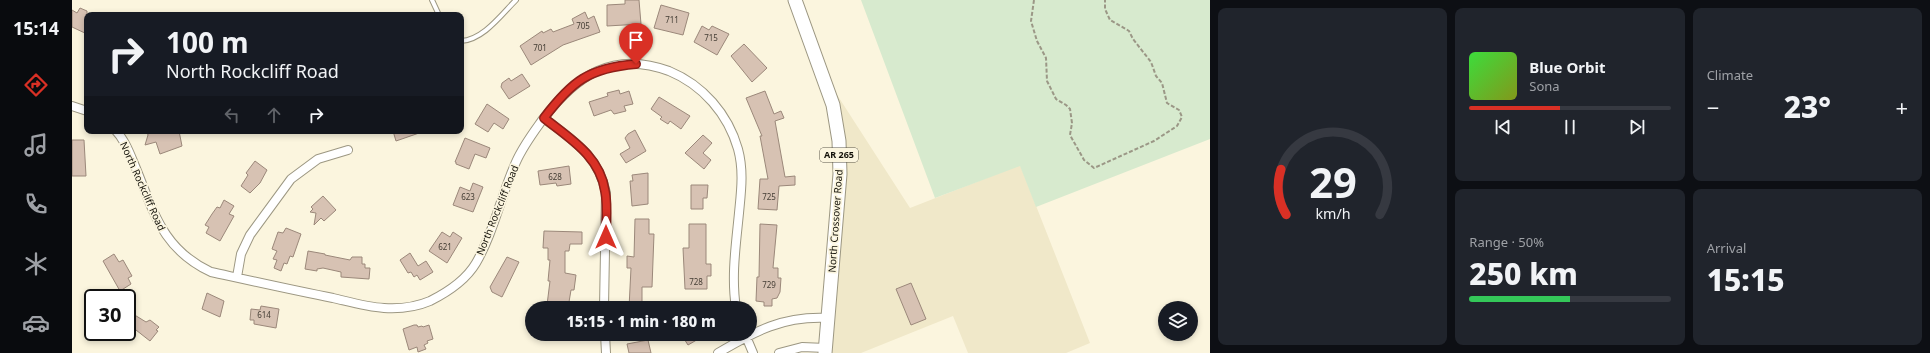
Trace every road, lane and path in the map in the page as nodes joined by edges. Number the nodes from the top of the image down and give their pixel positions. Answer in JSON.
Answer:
{"nodes":[{"id":1,"x":432,"y":0,"type":"edge"},
{"id":2,"x":516,"y":0,"type":"edge"},
{"id":3,"x":795,"y":0,"type":"edge"},
{"id":4,"x":1034,"y":0,"type":"edge"},
{"id":5,"x":1105,"y":0,"type":"edge"},
{"id":6,"x":438,"y":12,"type":"edge"},
{"id":7,"x":464,"y":40,"type":"edge"},
{"id":8,"x":72,"y":106,"type":"edge"},
{"id":9,"x":84,"y":110,"type":"edge"},
{"id":10,"x":544,"y":118,"type":"junction"},
{"id":11,"x":118,"y":134,"type":"edge"},
{"id":12,"x":348,"y":150,"type":"dead end"},
{"id":13,"x":237,"y":278,"type":"junction"},
{"id":14,"x":604,"y":301,"type":"edge"},
{"id":15,"x":736,"y":301,"type":"edge"},
{"id":16,"x":827,"y":318,"type":"junction"},
{"id":17,"x":757,"y":330,"type":"edge"},
{"id":18,"x":605,"y":341,"type":"edge"},
{"id":19,"x":736,"y":341,"type":"edge"},
{"id":20,"x":747,"y":341,"type":"edge"},
{"id":21,"x":826,"y":350,"type":"edge"},
{"id":22,"x":606,"y":353,"type":"edge"},
{"id":23,"x":718,"y":353,"type":"edge"},
{"id":24,"x":752,"y":353,"type":"edge"},
{"id":25,"x":779,"y":353,"type":"edge"}],
"edges":[{"from":1,"to":6,"type":"lane"},
{"from":2,"to":7,"type":"lane"},
{"from":3,"to":16,"type":"main road","name":"North Crossover Road","number":"AR 265"},
{"from":4,"to":5,"type":"path"},
{"from":8,"to":9,"type":"street"},
{"from":10,"to":13,"type":"street","name":"North Rockcliff Road"},
{"from":10,"to":14,"type":"street"},
{"from":10,"to":15,"type":"street","name":"North Rockcliff Road"},
{"from":11,"to":13,"type":"street","name":"North Rockcliff Road"},
{"from":12,"to":13,"type":"street"},
{"from":16,"to":17,"type":"street"},
{"from":16,"to":21,"type":"main road","name":"North Crossover Road","number":"AR 265"},
{"from":18,"to":22,"type":"street"},
{"from":19,"to":23,"type":"street"},
{"from":20,"to":24,"type":"street"},
{"from":21,"to":25,"type":"street"}]}
